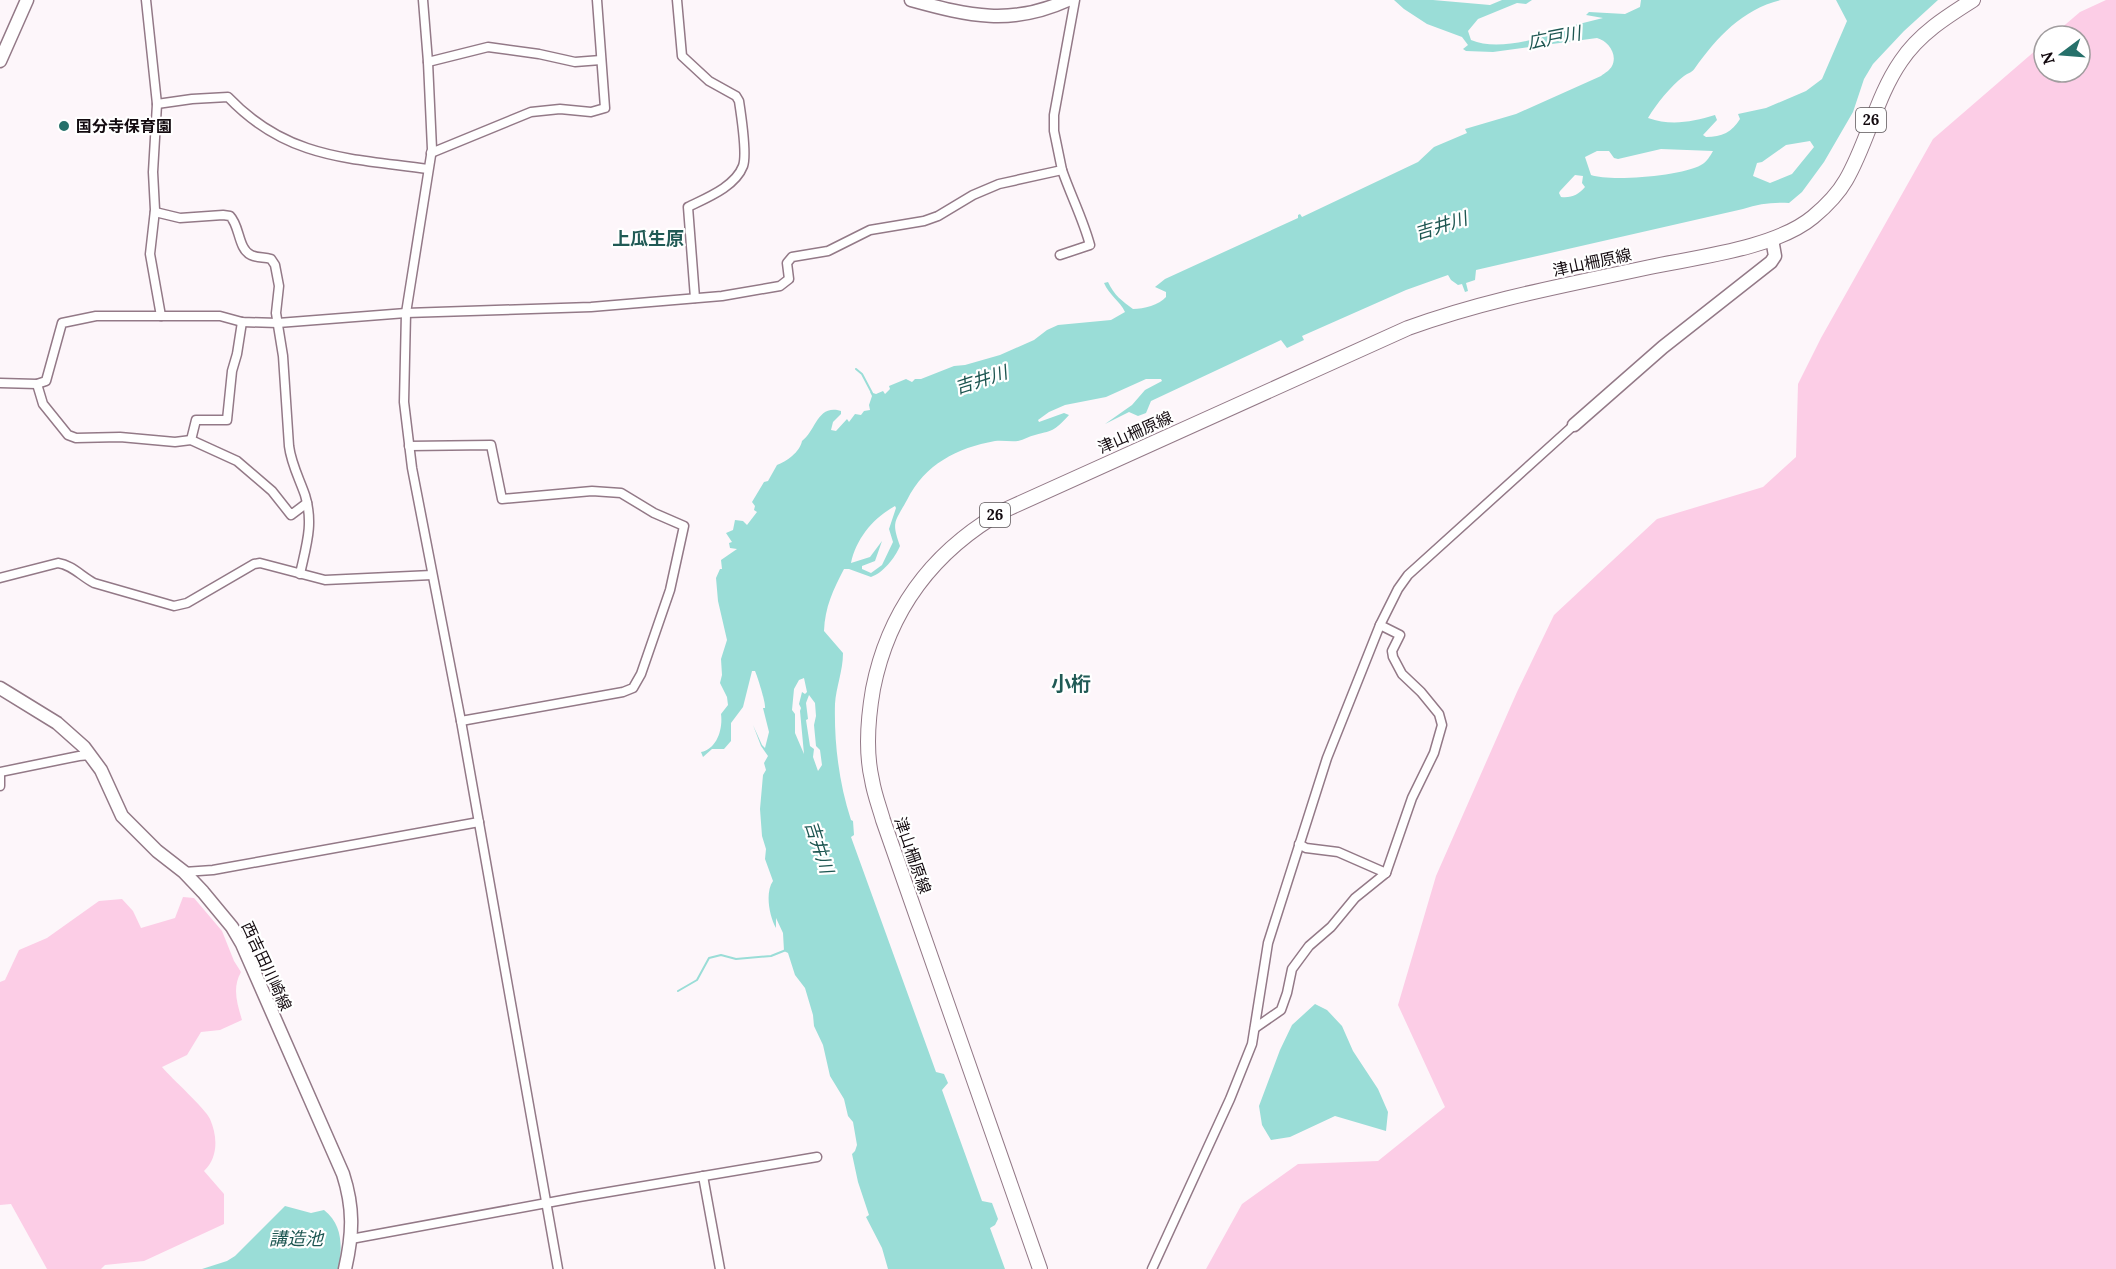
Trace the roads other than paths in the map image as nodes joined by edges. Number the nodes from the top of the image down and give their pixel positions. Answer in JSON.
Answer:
{"nodes":[{"id":1,"x":27,"y":0,"type":"edge"},
{"id":2,"x":146,"y":0,"type":"edge"},
{"id":3,"x":423,"y":0,"type":"edge"},
{"id":4,"x":597,"y":0,"type":"edge"},
{"id":5,"x":677,"y":0,"type":"edge"},
{"id":6,"x":911,"y":0,"type":"edge"},
{"id":7,"x":1068,"y":0,"type":"edge"},
{"id":8,"x":1075,"y":0,"type":"edge"},
{"id":9,"x":1973,"y":0,"type":"edge"},
{"id":10,"x":601,"y":60,"type":"junction"},
{"id":11,"x":0,"y":61,"type":"edge"},
{"id":12,"x":428,"y":62,"type":"junction"},
{"id":13,"x":157,"y":104,"type":"junction"},
{"id":14,"x":431,"y":153,"type":"junction"},
{"id":15,"x":428,"y":169,"type":"junction"},
{"id":16,"x":1062,"y":170,"type":"junction"},
{"id":17,"x":155,"y":212,"type":"junction"},
{"id":18,"x":1772,"y":239,"type":"junction"},
{"id":19,"x":1059,"y":255,"type":"dead end"},
{"id":20,"x":695,"y":298,"type":"junction"},
{"id":21,"x":406,"y":313,"type":"junction"},
{"id":22,"x":161,"y":316,"type":"junction"},
{"id":23,"x":242,"y":322,"type":"junction"},
{"id":24,"x":278,"y":323,"type":"junction"},
{"id":25,"x":0,"y":383,"type":"edge"},
{"id":26,"x":37,"y":384,"type":"junction"},
{"id":27,"x":1574,"y":425,"type":"joint"},
{"id":28,"x":191,"y":440,"type":"junction"},
{"id":29,"x":409,"y":446,"type":"junction"},
{"id":30,"x":307,"y":503,"type":"junction"},
{"id":31,"x":300,"y":574,"type":"junction"},
{"id":32,"x":432,"y":575,"type":"junction"},
{"id":33,"x":0,"y":578,"type":"edge"},
{"id":34,"x":1380,"y":625,"type":"junction"},
{"id":35,"x":0,"y":688,"type":"edge"},
{"id":36,"x":461,"y":721,"type":"junction"},
{"id":37,"x":90,"y":755,"type":"junction"},
{"id":38,"x":0,"y":774,"type":"edge"},
{"id":39,"x":0,"y":786,"type":"edge"},
{"id":40,"x":479,"y":822,"type":"junction"},
{"id":41,"x":1299,"y":844,"type":"junction"},
{"id":42,"x":184,"y":872,"type":"junction"},
{"id":43,"x":1386,"y":873,"type":"junction"},
{"id":44,"x":1256,"y":1028,"type":"junction"},
{"id":45,"x":817,"y":1157,"type":"dead end"},
{"id":46,"x":703,"y":1176,"type":"junction"},
{"id":47,"x":546,"y":1203,"type":"junction"},
{"id":48,"x":351,"y":1239,"type":"junction"},
{"id":49,"x":345,"y":1269,"type":"edge"},
{"id":50,"x":558,"y":1269,"type":"edge"},
{"id":51,"x":720,"y":1269,"type":"edge"},
{"id":52,"x":1040,"y":1269,"type":"edge"},
{"id":53,"x":1152,"y":1269,"type":"edge"}],
"edges":[{"from":1,"to":11,"type":"main road"},
{"from":2,"to":13,"type":"street"},
{"from":3,"to":12,"type":"street"},
{"from":4,"to":10,"type":"street"},
{"from":5,"to":20,"type":"street"},
{"from":6,"to":7,"type":"main road"},
{"from":8,"to":16,"type":"street"},
{"from":9,"to":18,"type":"main road","name":"津山柵原線","number":"26"},
{"from":10,"to":12,"type":"street"},
{"from":10,"to":14,"type":"street"},
{"from":12,"to":14,"type":"street"},
{"from":13,"to":15,"type":"street"},
{"from":13,"to":17,"type":"street"},
{"from":14,"to":15,"type":"street"},
{"from":15,"to":21,"type":"street"},
{"from":16,"to":19,"type":"street"},
{"from":16,"to":20,"type":"street"},
{"from":17,"to":22,"type":"street"},
{"from":17,"to":24,"type":"street"},
{"from":18,"to":27,"type":"main road"},
{"from":18,"to":52,"type":"main road","name":"津山柵原線","number":"26"},
{"from":20,"to":21,"type":"street"},
{"from":21,"to":24,"type":"street"},
{"from":21,"to":29,"type":"street"},
{"from":22,"to":23,"type":"street"},
{"from":22,"to":26,"type":"street"},
{"from":23,"to":24,"type":"street"},
{"from":23,"to":28,"type":"street"},
{"from":24,"to":30,"type":"street"},
{"from":25,"to":26,"type":"street"},
{"from":26,"to":28,"type":"street"},
{"from":27,"to":34,"type":"street"},
{"from":28,"to":30,"type":"street"},
{"from":29,"to":32,"type":"street"},
{"from":29,"to":36,"type":"street"},
{"from":30,"to":31,"type":"street"},
{"from":31,"to":32,"type":"street"},
{"from":31,"to":33,"type":"street"},
{"from":32,"to":36,"type":"street"},
{"from":34,"to":41,"type":"street"},
{"from":34,"to":43,"type":"street"},
{"from":35,"to":37,"type":"main road","name":"西吉田川崎線"},
{"from":36,"to":40,"type":"street"},
{"from":37,"to":38,"type":"street"},
{"from":37,"to":42,"type":"main road","name":"西吉田川崎線"},
{"from":38,"to":39,"type":"street"},
{"from":40,"to":42,"type":"street"},
{"from":40,"to":47,"type":"street"},
{"from":41,"to":43,"type":"street"},
{"from":41,"to":44,"type":"street"},
{"from":42,"to":48,"type":"main road","name":"西吉田川崎線"},
{"from":43,"to":44,"type":"street"},
{"from":44,"to":53,"type":"street"},
{"from":45,"to":46,"type":"street"},
{"from":46,"to":47,"type":"street"},
{"from":46,"to":51,"type":"street"},
{"from":47,"to":48,"type":"street"},
{"from":47,"to":50,"type":"street"},
{"from":48,"to":49,"type":"main road","name":"西吉田川崎線"}]}
